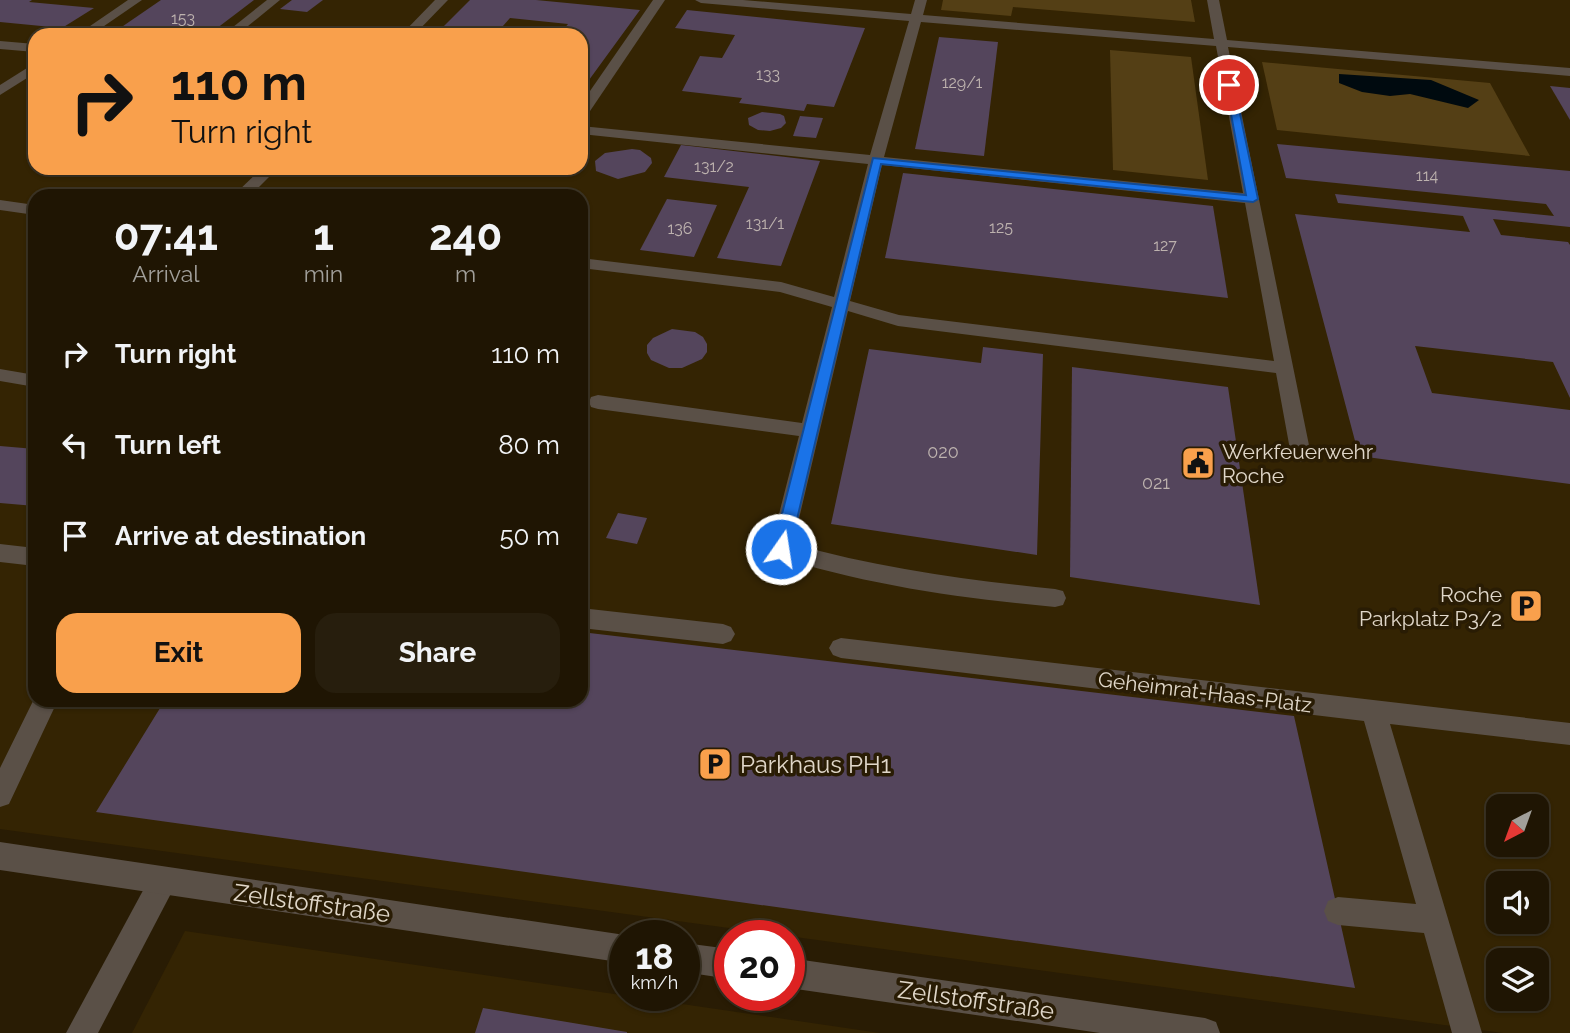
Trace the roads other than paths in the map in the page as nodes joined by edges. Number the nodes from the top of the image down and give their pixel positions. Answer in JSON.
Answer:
{"nodes":[{"id":1,"x":136,"y":0,"type":"edge"},
{"id":2,"x":274,"y":0,"type":"edge"},
{"id":3,"x":442,"y":0,"type":"edge"},
{"id":4,"x":659,"y":0,"type":"edge"},
{"id":5,"x":701,"y":0,"type":"edge"},
{"id":6,"x":921,"y":0,"type":"edge"},
{"id":7,"x":1213,"y":0,"type":"edge"},
{"id":8,"x":916,"y":18,"type":"junction"},
{"id":9,"x":94,"y":28,"type":"edge"},
{"id":10,"x":238,"y":28,"type":"edge"},
{"id":11,"x":414,"y":28,"type":"edge"},
{"id":12,"x":1222,"y":43,"type":"junction"},
{"id":13,"x":0,"y":45,"type":"edge"},
{"id":14,"x":28,"y":47,"type":"edge"},
{"id":15,"x":28,"y":72,"type":"edge"},
{"id":16,"x":1570,"y":72,"type":"edge"},
{"id":17,"x":0,"y":91,"type":"edge"},
{"id":18,"x":588,"y":104,"type":"edge"},
{"id":19,"x":588,"y":131,"type":"edge"},
{"id":20,"x":876,"y":160,"type":"junction"},
{"id":21,"x":264,"y":175,"type":"edge"},
{"id":22,"x":248,"y":189,"type":"edge"},
{"id":23,"x":1253,"y":199,"type":"junction"},
{"id":24,"x":0,"y":205,"type":"edge"},
{"id":25,"x":28,"y":209,"type":"edge"},
{"id":26,"x":588,"y":264,"type":"edge"},
{"id":27,"x":840,"y":303,"type":"junction"},
{"id":28,"x":1285,"y":368,"type":"junction"},
{"id":29,"x":0,"y":375,"type":"edge"},
{"id":30,"x":28,"y":379,"type":"edge"},
{"id":31,"x":598,"y":402,"type":"dead end"},
{"id":32,"x":809,"y":431,"type":"junction"},
{"id":33,"x":1301,"y":455,"type":"dead end"},
{"id":34,"x":0,"y":553,"type":"edge"},
{"id":35,"x":28,"y":556,"type":"edge"},
{"id":36,"x":1055,"y":598,"type":"dead end"},
{"id":37,"x":588,"y":619,"type":"edge"},
{"id":38,"x":723,"y":634,"type":"dead end"},
{"id":39,"x":841,"y":648,"type":"dead end"},
{"id":40,"x":43,"y":707,"type":"edge"},
{"id":41,"x":1374,"y":712,"type":"junction"},
{"id":42,"x":1570,"y":734,"type":"edge"},
{"id":43,"x":0,"y":794,"type":"edge"},
{"id":44,"x":0,"y":856,"type":"edge"},
{"id":45,"x":163,"y":881,"type":"junction"},
{"id":46,"x":1338,"y":911,"type":"dead end"},
{"id":47,"x":1434,"y":920,"type":"junction"},
{"id":48,"x":609,"y":947,"type":"edge"},
{"id":49,"x":805,"y":974,"type":"edge"},
{"id":50,"x":81,"y":1033,"type":"edge"},
{"id":51,"x":1205,"y":1033,"type":"edge"},
{"id":52,"x":1467,"y":1033,"type":"edge"}],
"edges":[{"from":1,"to":9,"type":"street"},
{"from":2,"to":10,"type":"street"},
{"from":3,"to":11,"type":"street"},
{"from":4,"to":18,"type":"street"},
{"from":5,"to":8,"type":"street"},
{"from":6,"to":8,"type":"street"},
{"from":7,"to":12,"type":"street"},
{"from":8,"to":12,"type":"street"},
{"from":8,"to":20,"type":"street"},
{"from":12,"to":16,"type":"street"},
{"from":12,"to":23,"type":"street"},
{"from":13,"to":14,"type":"street"},
{"from":15,"to":17,"type":"street"},
{"from":19,"to":20,"type":"street"},
{"from":20,"to":23,"type":"street"},
{"from":20,"to":27,"type":"street"},
{"from":21,"to":22,"type":"street"},
{"from":23,"to":28,"type":"street"},
{"from":24,"to":25,"type":"street"},
{"from":26,"to":27,"type":"street"},
{"from":27,"to":28,"type":"street"},
{"from":27,"to":32,"type":"street"},
{"from":28,"to":33,"type":"street"},
{"from":29,"to":30,"type":"street"},
{"from":31,"to":32,"type":"street"},
{"from":32,"to":36,"type":"street"},
{"from":34,"to":35,"type":"street"},
{"from":37,"to":38,"type":"street"},
{"from":39,"to":41,"type":"street","name":"Geheimrat-Haas-Platz"},
{"from":40,"to":43,"type":"street"},
{"from":41,"to":42,"type":"street","name":"Geheimrat-Haas-Platz"},
{"from":41,"to":47,"type":"street"},
{"from":44,"to":45,"type":"street","name":"Zellstoffstraße"},
{"from":45,"to":48,"type":"street","name":"Zellstoffstraße"},
{"from":45,"to":50,"type":"street"},
{"from":46,"to":47,"type":"street"},
{"from":47,"to":52,"type":"street"},
{"from":49,"to":51,"type":"street","name":"Zellstoffstraße"}]}
